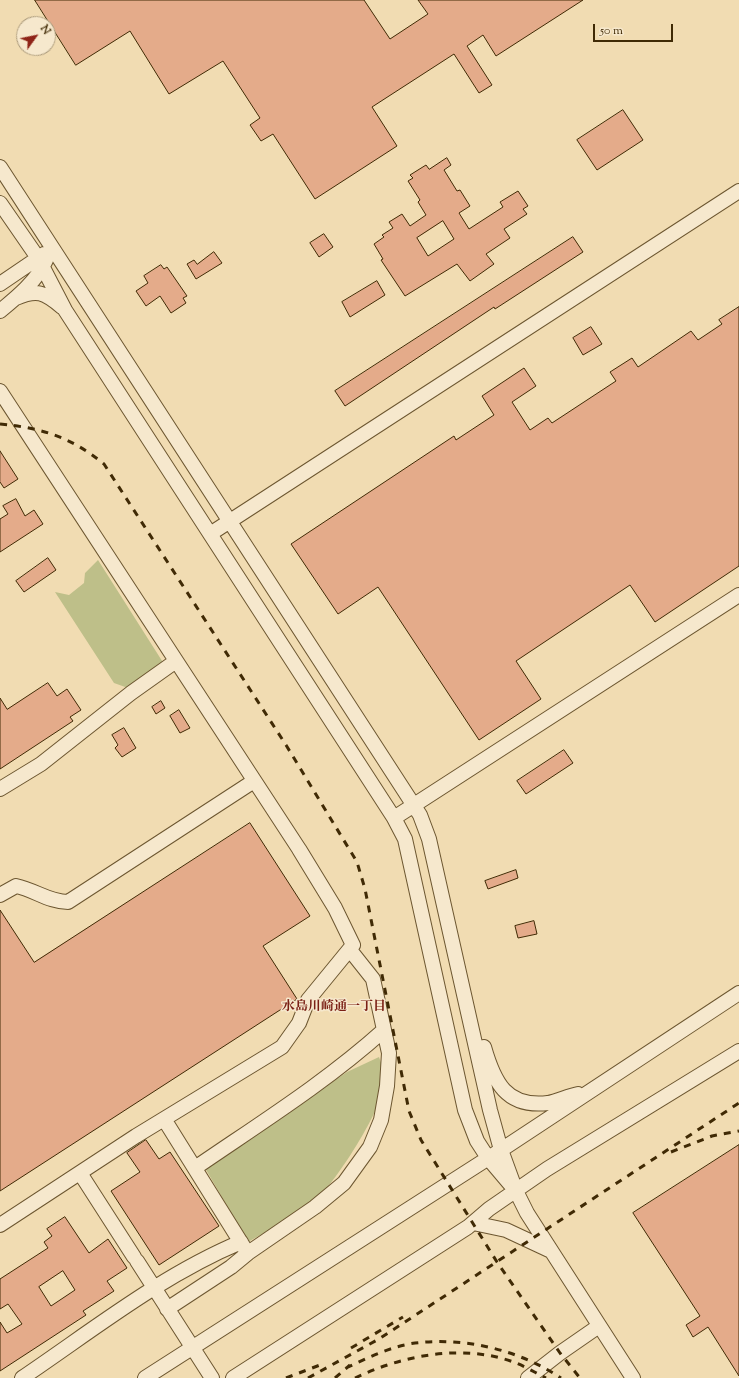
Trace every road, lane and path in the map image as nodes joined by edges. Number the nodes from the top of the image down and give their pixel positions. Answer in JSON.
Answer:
{"nodes":[{"id":1,"x":0,"y":167,"type":"edge"},
{"id":2,"x":739,"y":191,"type":"edge"},
{"id":3,"x":0,"y":203,"type":"edge"},
{"id":4,"x":45,"y":257,"type":"junction"},
{"id":5,"x":0,"y":284,"type":"edge"},
{"id":6,"x":16,"y":298,"type":"junction"},
{"id":7,"x":65,"y":310,"type":"junction"},
{"id":8,"x":0,"y":311,"type":"edge"},
{"id":9,"x":0,"y":391,"type":"edge"},
{"id":10,"x":229,"y":521,"type":"junction"},
{"id":11,"x":210,"y":534,"type":"junction"},
{"id":12,"x":739,"y":595,"type":"edge"},
{"id":13,"x":176,"y":661,"type":"junction"},
{"id":14,"x":254,"y":781,"type":"junction"},
{"id":15,"x":0,"y":789,"type":"edge"},
{"id":16,"x":414,"y":805,"type":"junction"},
{"id":17,"x":394,"y":818,"type":"junction"},
{"id":18,"x":0,"y":895,"type":"edge"},
{"id":19,"x":350,"y":950,"type":"junction"},
{"id":20,"x":455,"y":955,"type":"junction"},
{"id":21,"x":739,"y":993,"type":"edge"},
{"id":22,"x":384,"y":1030,"type":"junction"},
{"id":23,"x":739,"y":1051,"type":"edge"},
{"id":24,"x":589,"y":1092,"type":"junction"},
{"id":25,"x":164,"y":1119,"type":"junction"},
{"id":26,"x":501,"y":1150,"type":"junction"},
{"id":27,"x":488,"y":1158,"type":"junction"},
{"id":28,"x":194,"y":1168,"type":"junction"},
{"id":29,"x":80,"y":1173,"type":"junction"},
{"id":30,"x":516,"y":1191,"type":"junction"},
{"id":31,"x":473,"y":1223,"type":"junction"},
{"id":32,"x":0,"y":1225,"type":"edge"},
{"id":33,"x":244,"y":1247,"type":"junction"},
{"id":34,"x":551,"y":1252,"type":"junction"},
{"id":35,"x":153,"y":1289,"type":"junction"},
{"id":36,"x":167,"y":1309,"type":"junction"},
{"id":37,"x":599,"y":1326,"type":"junction"},
{"id":38,"x":192,"y":1348,"type":"junction"},
{"id":39,"x":22,"y":1378,"type":"edge"},
{"id":40,"x":145,"y":1378,"type":"edge"},
{"id":41,"x":212,"y":1378,"type":"edge"},
{"id":42,"x":233,"y":1378,"type":"edge"},
{"id":43,"x":528,"y":1378,"type":"edge"},
{"id":44,"x":633,"y":1378,"type":"edge"}],
"edges":[{"from":1,"to":4,"type":"lane"},
{"from":2,"to":10,"type":"lane"},
{"from":3,"to":4,"type":"lane"},
{"from":4,"to":5,"type":"lane"},
{"from":4,"to":6,"type":"lane"},
{"from":4,"to":7,"type":"lane"},
{"from":4,"to":10,"type":"lane"},
{"from":6,"to":7,"type":"lane"},
{"from":6,"to":8,"type":"lane"},
{"from":7,"to":11,"type":"lane"},
{"from":9,"to":13,"type":"lane"},
{"from":10,"to":11,"type":"lane"},
{"from":10,"to":16,"type":"lane"},
{"from":11,"to":17,"type":"lane"},
{"from":12,"to":16,"type":"lane"},
{"from":13,"to":14,"type":"lane"},
{"from":13,"to":15,"type":"lane"},
{"from":14,"to":18,"type":"lane"},
{"from":14,"to":19,"type":"lane"},
{"from":16,"to":17,"type":"lane"},
{"from":16,"to":20,"type":"lane"},
{"from":17,"to":27,"type":"lane"},
{"from":19,"to":22,"type":"lane"},
{"from":19,"to":25,"type":"lane"},
{"from":20,"to":24,"type":"lane"},
{"from":20,"to":26,"type":"lane"},
{"from":21,"to":24,"type":"lane"},
{"from":22,"to":28,"type":"lane"},
{"from":22,"to":33,"type":"lane"},
{"from":23,"to":30,"type":"lane"},
{"from":24,"to":26,"type":"lane"},
{"from":25,"to":28,"type":"lane"},
{"from":25,"to":29,"type":"lane"},
{"from":26,"to":27,"type":"lane"},
{"from":26,"to":30,"type":"lane"},
{"from":27,"to":30,"type":"lane"},
{"from":27,"to":38,"type":"lane"},
{"from":28,"to":33,"type":"lane"},
{"from":29,"to":32,"type":"lane"},
{"from":29,"to":35,"type":"lane"},
{"from":30,"to":31,"type":"lane"},
{"from":30,"to":34,"type":"lane"},
{"from":31,"to":34,"type":"lane"},
{"from":31,"to":42,"type":"lane"},
{"from":33,"to":35,"type":"lane"},
{"from":33,"to":36,"type":"lane"},
{"from":34,"to":37,"type":"lane"},
{"from":35,"to":36,"type":"lane"},
{"from":35,"to":39,"type":"lane"},
{"from":36,"to":38,"type":"lane"},
{"from":37,"to":43,"type":"lane"},
{"from":37,"to":44,"type":"lane"},
{"from":38,"to":40,"type":"lane"},
{"from":38,"to":41,"type":"lane"}]}
